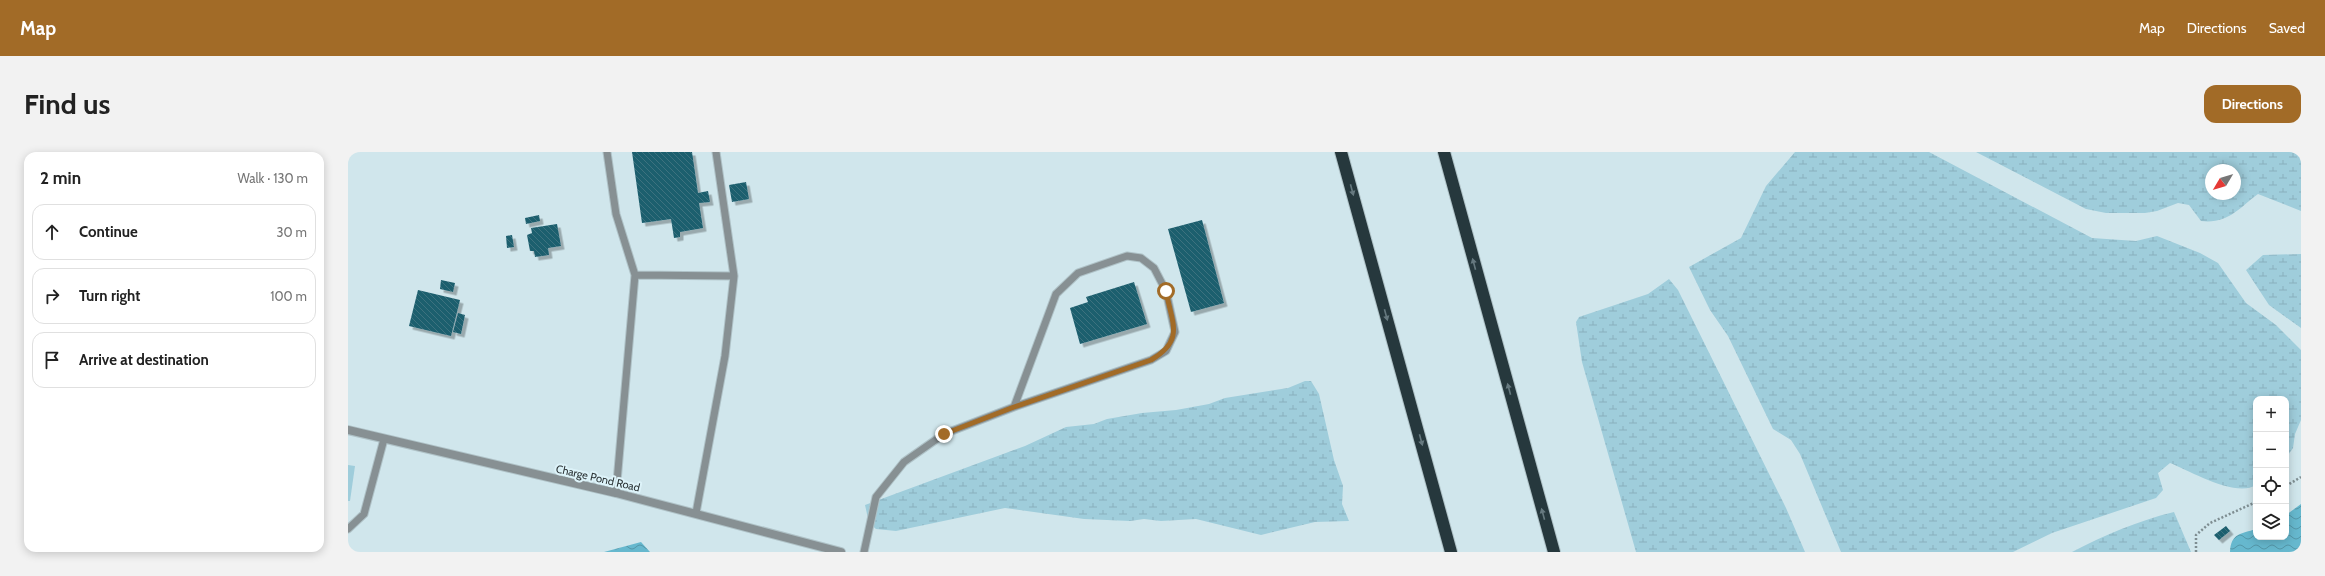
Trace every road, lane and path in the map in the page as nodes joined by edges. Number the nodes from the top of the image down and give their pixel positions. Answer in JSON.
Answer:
{"nodes":[{"id":1,"x":608,"y":152,"type":"edge"},
{"id":2,"x":716,"y":152,"type":"edge"},
{"id":3,"x":1341,"y":152,"type":"edge"},
{"id":4,"x":1444,"y":152,"type":"edge"},
{"id":5,"x":635,"y":275,"type":"junction"},
{"id":6,"x":734,"y":276,"type":"junction"},
{"id":7,"x":1014,"y":407,"type":"junction"},
{"id":8,"x":348,"y":430,"type":"edge"},
{"id":9,"x":384,"y":438,"type":"junction"},
{"id":10,"x":2301,"y":477,"type":"edge"},
{"id":11,"x":2289,"y":484,"type":"edge"},
{"id":12,"x":616,"y":493,"type":"junction"},
{"id":13,"x":2253,"y":503,"type":"edge"},
{"id":14,"x":696,"y":513,"type":"junction"},
{"id":15,"x":348,"y":529,"type":"edge"},
{"id":16,"x":841,"y":552,"type":"edge"},
{"id":17,"x":864,"y":552,"type":"edge"},
{"id":18,"x":1451,"y":552,"type":"edge"},
{"id":19,"x":1554,"y":552,"type":"edge"},
{"id":20,"x":2196,"y":552,"type":"edge"}],
"edges":[{"from":1,"to":5,"type":"lane"},
{"from":2,"to":6,"type":"lane"},
{"from":3,"to":18,"type":"highway","one_way":true},
{"from":19,"to":4,"type":"highway","one_way":true},
{"from":5,"to":6,"type":"lane"},
{"from":5,"to":12,"type":"lane"},
{"from":6,"to":14,"type":"lane"},
{"from":7,"to":7,"type":"lane"},
{"from":7,"to":17,"type":"lane"},
{"from":8,"to":9,"type":"street","name":"Charge Pond Road"},
{"from":9,"to":12,"type":"street","name":"Charge Pond Road"},
{"from":9,"to":15,"type":"lane"},
{"from":10,"to":11,"type":"path"},
{"from":12,"to":14,"type":"street","name":"Charge Pond Road"},
{"from":13,"to":20,"type":"path"},
{"from":14,"to":16,"type":"street","name":"Charge Pond Road"}]}
